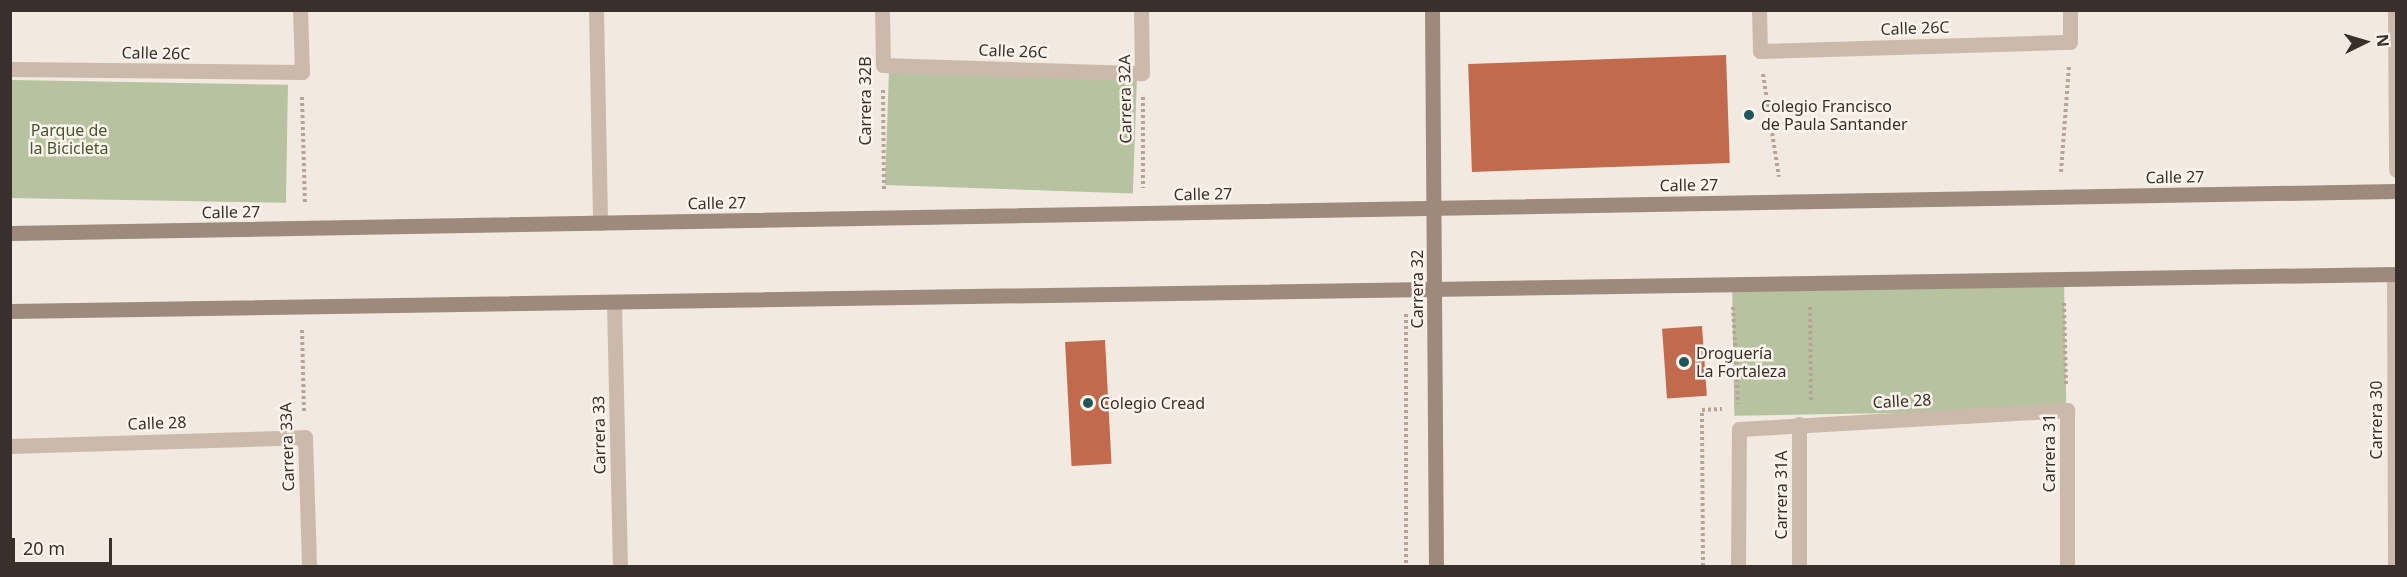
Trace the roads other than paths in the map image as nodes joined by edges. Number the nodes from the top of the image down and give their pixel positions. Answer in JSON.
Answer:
{"nodes":[{"id":1,"x":300,"y":10,"type":"edge"},
{"id":2,"x":596,"y":10,"type":"edge"},
{"id":3,"x":882,"y":10,"type":"edge"},
{"id":4,"x":1142,"y":10,"type":"edge"},
{"id":5,"x":1432,"y":10,"type":"edge"},
{"id":6,"x":1759,"y":10,"type":"edge"},
{"id":7,"x":2070,"y":10,"type":"edge"},
{"id":8,"x":2395,"y":10,"type":"edge"},
{"id":9,"x":883,"y":65,"type":"joint"},
{"id":10,"x":10,"y":69,"type":"edge"},
{"id":11,"x":1142,"y":73,"type":"joint"},
{"id":12,"x":2397,"y":170,"type":"edge"},
{"id":13,"x":2397,"y":191,"type":"edge"},
{"id":14,"x":1435,"y":208,"type":"junction"},
{"id":15,"x":600,"y":223,"type":"junction"},
{"id":16,"x":10,"y":233,"type":"edge"},
{"id":17,"x":2395,"y":274,"type":"edge"},
{"id":18,"x":1435,"y":288,"type":"junction"},
{"id":19,"x":614,"y":303,"type":"junction"},
{"id":20,"x":10,"y":311,"type":"edge"},
{"id":21,"x":2067,"y":410,"type":"joint"},
{"id":22,"x":1805,"y":424,"type":"junction"},
{"id":23,"x":305,"y":437,"type":"joint"},
{"id":24,"x":10,"y":446,"type":"edge"},
{"id":25,"x":309,"y":567,"type":"edge"},
{"id":26,"x":620,"y":567,"type":"edge"},
{"id":27,"x":1436,"y":567,"type":"edge"},
{"id":28,"x":1738,"y":567,"type":"edge"},
{"id":29,"x":1799,"y":567,"type":"edge"},
{"id":30,"x":2067,"y":567,"type":"edge"},
{"id":31,"x":2395,"y":567,"type":"edge"}],
"edges":[{"from":1,"to":10,"type":"street","name":"Calle 26C"},
{"from":2,"to":15,"type":"street"},
{"from":3,"to":9,"type":"street","name":"Carrera 32B"},
{"from":4,"to":11,"type":"street","name":"Carrera 32A"},
{"from":5,"to":14,"type":"main road","name":"Carrera 32"},
{"from":6,"to":7,"type":"street","name":"Calle 26C"},
{"from":8,"to":12,"type":"street"},
{"from":9,"to":11,"type":"street","name":"Calle 26C"},
{"from":13,"to":14,"type":"main road","name":"Calle 27"},
{"from":14,"to":15,"type":"main road","name":"Calle 27"},
{"from":14,"to":18,"type":"main road","name":"Carrera 32"},
{"from":15,"to":16,"type":"main road","name":"Calle 27"},
{"from":17,"to":18,"type":"main road"},
{"from":17,"to":31,"type":"street","name":"Carrera 30"},
{"from":18,"to":19,"type":"main road"},
{"from":18,"to":27,"type":"main road","name":"Carrera 32"},
{"from":19,"to":20,"type":"main road"},
{"from":19,"to":26,"type":"street","name":"Carrera 33"},
{"from":21,"to":22,"type":"street","name":"Calle 28"},
{"from":21,"to":30,"type":"street","name":"Carrera 31"},
{"from":22,"to":28,"type":"street","name":"Calle 28"},
{"from":22,"to":29,"type":"street","name":"Carrera 31A"},
{"from":23,"to":24,"type":"street","name":"Calle 28"},
{"from":23,"to":25,"type":"street","name":"Carrera 33A"}]}
